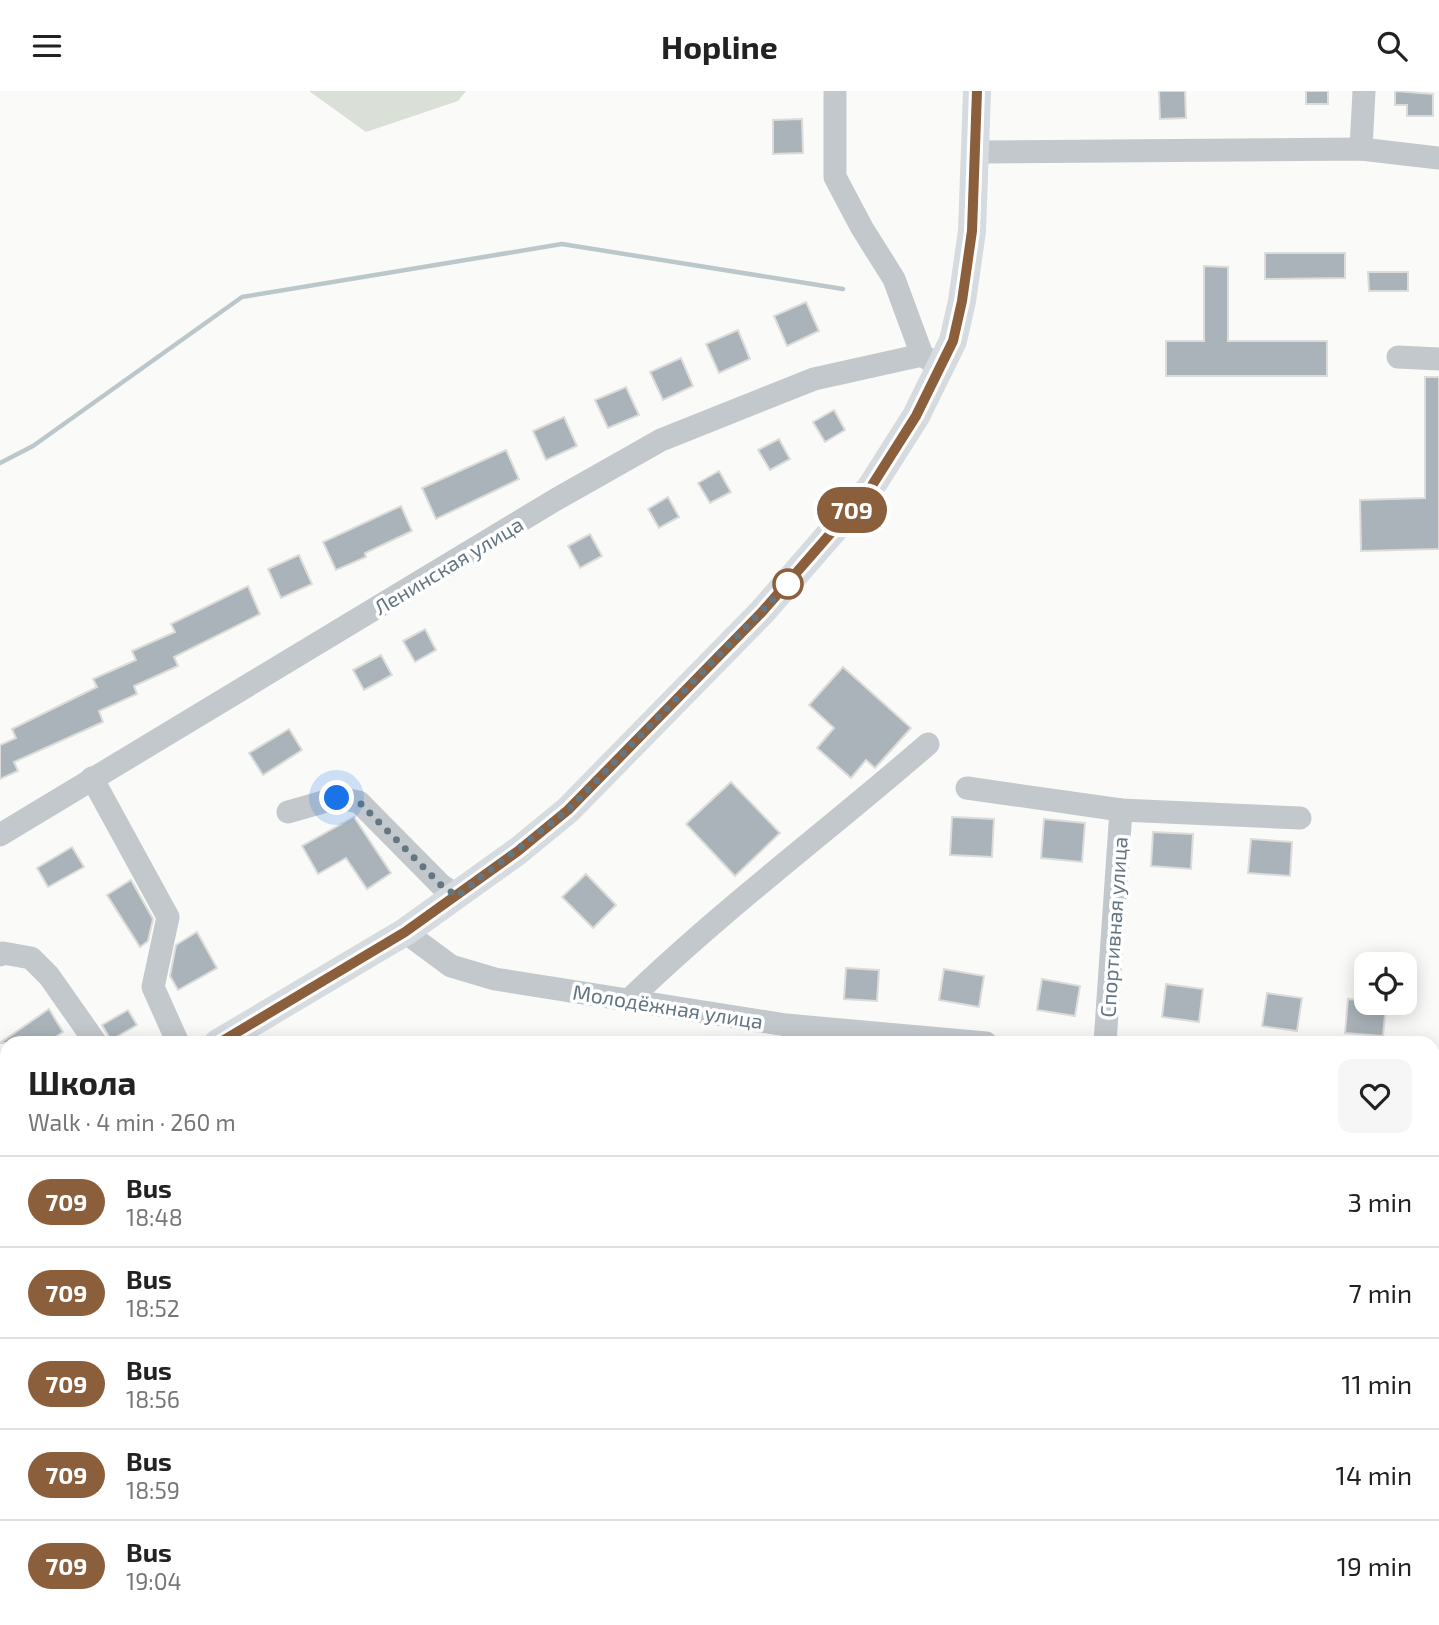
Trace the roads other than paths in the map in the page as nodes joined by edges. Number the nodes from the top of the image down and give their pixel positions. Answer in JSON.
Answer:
{"nodes":[{"id":1,"x":835,"y":91,"type":"edge"},
{"id":2,"x":977,"y":91,"type":"edge"},
{"id":3,"x":1364,"y":91,"type":"edge"},
{"id":4,"x":1361,"y":149,"type":"junction"},
{"id":5,"x":975,"y":152,"type":"junction"},
{"id":6,"x":1439,"y":158,"type":"edge"},
{"id":7,"x":1398,"y":357,"type":"dead end"},
{"id":8,"x":1439,"y":359,"type":"edge"},
{"id":9,"x":932,"y":362,"type":"junction"},
{"id":10,"x":928,"y":744,"type":"dead end"},
{"id":11,"x":92,"y":778,"type":"junction"},
{"id":12,"x":967,"y":788,"type":"dead end"},
{"id":13,"x":1121,"y":810,"type":"junction"},
{"id":14,"x":288,"y":813,"type":"dead end"},
{"id":15,"x":1300,"y":818,"type":"dead end"},
{"id":16,"x":0,"y":835,"type":"edge"},
{"id":17,"x":457,"y":896,"type":"junction"},
{"id":18,"x":405,"y":932,"type":"junction"},
{"id":19,"x":0,"y":955,"type":"edge"},
{"id":20,"x":629,"y":1000,"type":"junction"},
{"id":21,"x":91,"y":1036,"type":"edge"},
{"id":22,"x":175,"y":1036,"type":"edge"},
{"id":23,"x":231,"y":1036,"type":"edge"},
{"id":24,"x":908,"y":1036,"type":"edge"},
{"id":25,"x":1105,"y":1036,"type":"edge"}],
"edges":[{"from":1,"to":9,"type":"street"},
{"from":2,"to":5,"type":"main road"},
{"from":3,"to":4,"type":"street"},
{"from":4,"to":5,"type":"street"},
{"from":4,"to":6,"type":"street"},
{"from":5,"to":9,"type":"main road"},
{"from":7,"to":8,"type":"street"},
{"from":9,"to":11,"type":"street","name":"Ленинская улица"},
{"from":9,"to":17,"type":"main road"},
{"from":10,"to":20,"type":"street"},
{"from":11,"to":16,"type":"street","name":"Ленинская улица"},
{"from":11,"to":22,"type":"street"},
{"from":12,"to":13,"type":"street","name":"Спортивная улица"},
{"from":13,"to":15,"type":"street","name":"Спортивная улица"},
{"from":13,"to":25,"type":"street","name":"Спортивная улица"},
{"from":14,"to":17,"type":"street"},
{"from":17,"to":18,"type":"main road"},
{"from":18,"to":20,"type":"street","name":"Молодёжная улица"},
{"from":18,"to":23,"type":"main road"},
{"from":19,"to":21,"type":"street"},
{"from":20,"to":24,"type":"street","name":"Молодёжная улица"}]}
